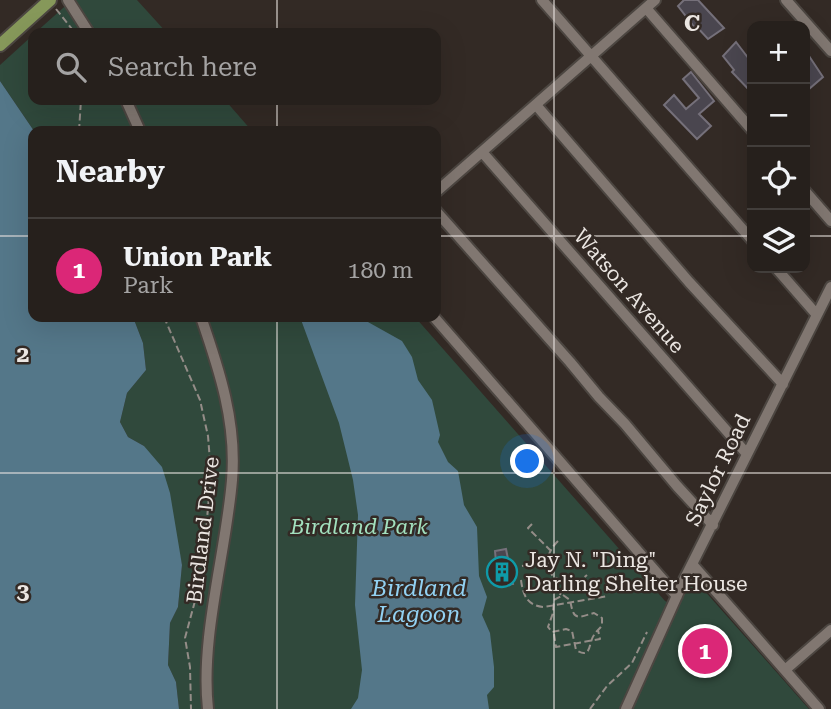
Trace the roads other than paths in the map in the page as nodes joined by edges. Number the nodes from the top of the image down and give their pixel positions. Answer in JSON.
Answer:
{"nodes":[{"id":1,"x":68,"y":0,"type":"edge"},
{"id":2,"x":542,"y":0,"type":"edge"},
{"id":3,"x":786,"y":0,"type":"edge"},
{"id":4,"x":51,"y":2,"type":"edge"},
{"id":5,"x":651,"y":4,"type":"edge"},
{"id":6,"x":86,"y":28,"type":"edge"},
{"id":7,"x":2,"y":43,"type":"edge"},
{"id":8,"x":831,"y":51,"type":"edge"},
{"id":9,"x":592,"y":56,"type":"junction"},
{"id":10,"x":128,"y":105,"type":"edge"},
{"id":11,"x":536,"y":105,"type":"junction"},
{"id":12,"x":747,"y":124,"type":"edge"},
{"id":13,"x":138,"y":126,"type":"edge"},
{"id":14,"x":482,"y":152,"type":"junction"},
{"id":15,"x":441,"y":188,"type":"edge"},
{"id":16,"x":810,"y":197,"type":"edge"},
{"id":17,"x":441,"y":217,"type":"edge"},
{"id":18,"x":831,"y":221,"type":"edge"},
{"id":19,"x":747,"y":234,"type":"edge"},
{"id":20,"x":780,"y":273,"type":"edge"},
{"id":21,"x":831,"y":287,"type":"edge"},
{"id":22,"x":817,"y":315,"type":"junction"},
{"id":23,"x":203,"y":322,"type":"edge"},
{"id":24,"x":438,"y":322,"type":"edge"},
{"id":25,"x":783,"y":384,"type":"junction"},
{"id":26,"x":747,"y":454,"type":"junction"},
{"id":27,"x":713,"y":525,"type":"junction"},
{"id":28,"x":692,"y":564,"type":"junction"},
{"id":29,"x":677,"y":596,"type":"junction"},
{"id":30,"x":831,"y":630,"type":"edge"},
{"id":31,"x":785,"y":670,"type":"junction"},
{"id":32,"x":208,"y":709,"type":"edge"},
{"id":33,"x":626,"y":709,"type":"edge"},
{"id":34,"x":819,"y":709,"type":"edge"}],
"edges":[{"from":1,"to":6,"type":"street"},
{"from":2,"to":9,"type":"street"},
{"from":3,"to":8,"type":"street"},
{"from":4,"to":7,"type":"main road"},
{"from":5,"to":9,"type":"street"},
{"from":5,"to":12,"type":"street"},
{"from":9,"to":11,"type":"street"},
{"from":9,"to":19,"type":"street"},
{"from":10,"to":13,"type":"street"},
{"from":11,"to":14,"type":"street"},
{"from":11,"to":25,"type":"street"},
{"from":14,"to":15,"type":"street"},
{"from":14,"to":26,"type":"street","name":"Watson Avenue"},
{"from":16,"to":18,"type":"street"},
{"from":17,"to":27,"type":"street"},
{"from":20,"to":22,"type":"street"},
{"from":21,"to":22,"type":"street","name":"Saylor Road"},
{"from":22,"to":25,"type":"street","name":"Saylor Road"},
{"from":23,"to":32,"type":"street","name":"Birdland Drive"},
{"from":24,"to":29,"type":"street"},
{"from":25,"to":26,"type":"street","name":"Saylor Road"},
{"from":26,"to":27,"type":"street","name":"Saylor Road"},
{"from":27,"to":28,"type":"street","name":"Saylor Road"},
{"from":28,"to":29,"type":"street","name":"Saylor Road"},
{"from":28,"to":31,"type":"street"},
{"from":29,"to":33,"type":"street","name":"Saylor Road"},
{"from":30,"to":31,"type":"street"},
{"from":31,"to":34,"type":"street"}]}
